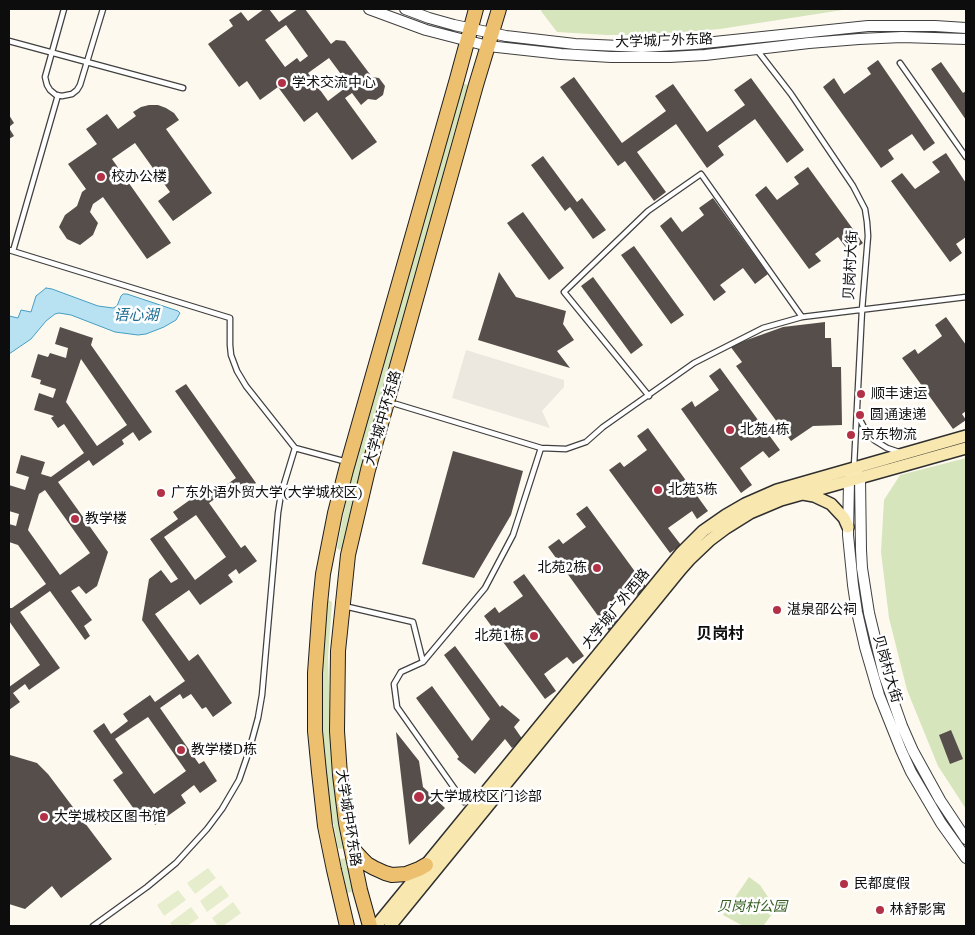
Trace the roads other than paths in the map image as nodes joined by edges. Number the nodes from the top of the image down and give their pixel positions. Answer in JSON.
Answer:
{"nodes":[{"id":1,"x":64,"y":9,"type":"edge"},
{"id":2,"x":103,"y":9,"type":"edge"},
{"id":3,"x":369,"y":9,"type":"edge"},
{"id":4,"x":405,"y":9,"type":"edge"},
{"id":5,"x":476,"y":9,"type":"edge"},
{"id":6,"x":499,"y":9,"type":"edge"},
{"id":7,"x":966,"y":28,"type":"edge"},
{"id":8,"x":469,"y":35,"type":"junction"},
{"id":9,"x":749,"y":39,"type":"junction"},
{"id":10,"x":966,"y":39,"type":"edge"},
{"id":11,"x":490,"y":40,"type":"junction"},
{"id":12,"x":9,"y":41,"type":"edge"},
{"id":13,"x":756,"y":49,"type":"junction"},
{"id":14,"x":52,"y":52,"type":"junction"},
{"id":15,"x":87,"y":62,"type":"junction"},
{"id":16,"x":900,"y":63,"type":"dead end"},
{"id":17,"x":183,"y":88,"type":"dead end"},
{"id":18,"x":58,"y":95,"type":"junction"},
{"id":19,"x":966,"y":158,"type":"edge"},
{"id":20,"x":11,"y":251,"type":"edge"},
{"id":21,"x":966,"y":297,"type":"edge"},
{"id":22,"x":862,"y":310,"type":"junction"},
{"id":23,"x":802,"y":317,"type":"junction"},
{"id":24,"x":649,"y":396,"type":"junction"},
{"id":25,"x":396,"y":404,"type":"dead end"},
{"id":26,"x":857,"y":412,"type":"junction"},
{"id":27,"x":966,"y":436,"type":"edge"},
{"id":28,"x":295,"y":448,"type":"junction"},
{"id":29,"x":541,"y":448,"type":"junction"},
{"id":30,"x":966,"y":448,"type":"edge"},
{"id":31,"x":910,"y":452,"type":"junction"},
{"id":32,"x":348,"y":462,"type":"junction"},
{"id":33,"x":857,"y":473,"type":"junction"},
{"id":34,"x":848,"y":481,"type":"junction"},
{"id":35,"x":799,"y":494,"type":"junction"},
{"id":36,"x":848,"y":526,"type":"junction"},
{"id":37,"x":327,"y":556,"type":"junction"},
{"id":38,"x":348,"y":560,"type":"junction"},
{"id":39,"x":321,"y":593,"type":"junction"},
{"id":40,"x":343,"y":601,"type":"junction"},
{"id":41,"x":423,"y":662,"type":"junction"},
{"id":42,"x":464,"y":802,"type":"dead end"},
{"id":43,"x":966,"y":839,"type":"edge"},
{"id":44,"x":350,"y":847,"type":"junction"},
{"id":45,"x":330,"y":855,"type":"junction"},
{"id":46,"x":965,"y":855,"type":"edge"},
{"id":47,"x":426,"y":865,"type":"junction"},
{"id":48,"x":93,"y":926,"type":"edge"},
{"id":49,"x":347,"y":926,"type":"edge"},
{"id":50,"x":370,"y":926,"type":"edge"},
{"id":51,"x":376,"y":926,"type":"edge"},
{"id":52,"x":390,"y":926,"type":"edge"}],
"edges":[{"from":1,"to":14,"type":"lane"},
{"from":2,"to":15,"type":"lane"},
{"from":3,"to":8,"type":"street","name":"大学城广外东路"},
{"from":4,"to":8,"type":"street","name":"大学城广外东路"},
{"from":5,"to":8,"type":"main road","name":"大学城中环东路"},
{"from":6,"to":11,"type":"main road","name":"大学城中环东路"},
{"from":7,"to":9,"type":"street","name":"大学城广外东路"},
{"from":8,"to":11,"type":"street","name":"大学城广外东路"},
{"from":8,"to":32,"type":"main road","name":"大学城中环东路"},
{"from":9,"to":11,"type":"street","name":"大学城广外东路"},
{"from":9,"to":13,"type":"lane","name":"贝岗村大街"},
{"from":10,"to":13,"type":"street","name":"大学城广外东路"},
{"from":11,"to":13,"type":"street","name":"大学城广外东路"},
{"from":11,"to":38,"type":"main road","name":"大学城中环东路"},
{"from":12,"to":14,"type":"lane"},
{"from":13,"to":22,"type":"lane","name":"贝岗村大街"},
{"from":14,"to":15,"type":"lane"},
{"from":14,"to":18,"type":"lane"},
{"from":15,"to":17,"type":"lane"},
{"from":15,"to":18,"type":"lane"},
{"from":16,"to":19,"type":"lane"},
{"from":18,"to":20,"type":"lane"},
{"from":20,"to":28,"type":"lane"},
{"from":21,"to":22,"type":"lane"},
{"from":22,"to":23,"type":"lane"},
{"from":22,"to":26,"type":"lane","name":"贝岗村大街"},
{"from":23,"to":24,"type":"lane"},
{"from":23,"to":24,"type":"lane"},
{"from":24,"to":29,"type":"lane"},
{"from":25,"to":29,"type":"lane"},
{"from":26,"to":31,"type":"lane"},
{"from":26,"to":33,"type":"lane","name":"贝岗村大街"},
{"from":27,"to":31,"type":"main road","name":"大学城广外西路"},
{"from":28,"to":32,"type":"lane"},
{"from":28,"to":48,"type":"lane"},
{"from":29,"to":41,"type":"lane"},
{"from":30,"to":33,"type":"main road","name":"大学城广外西路"},
{"from":31,"to":33,"type":"main road","name":"大学城广外西路"},
{"from":32,"to":37,"type":"main road","name":"大学城中环东路"},
{"from":33,"to":34,"type":"main road","name":"大学城广外西路"},
{"from":33,"to":43,"type":"street","name":"贝岗村大街"},
{"from":33,"to":47,"type":"main road","name":"大学城广外西路"},
{"from":34,"to":35,"type":"main road","name":"大学城广外西路"},
{"from":34,"to":36,"type":"street","name":"贝岗村大街"},
{"from":35,"to":36,"type":"main road"},
{"from":35,"to":52,"type":"main road","name":"大学城广外西路"},
{"from":36,"to":46,"type":"street","name":"贝岗村大街"},
{"from":37,"to":38,"type":"main road"},
{"from":37,"to":39,"type":"main road","name":"大学城中环东路"},
{"from":38,"to":40,"type":"main road","name":"大学城中环东路"},
{"from":39,"to":40,"type":"main road"},
{"from":39,"to":45,"type":"main road","name":"大学城中环东路"},
{"from":40,"to":41,"type":"lane"},
{"from":40,"to":44,"type":"main road","name":"大学城中环东路"},
{"from":41,"to":42,"type":"lane"},
{"from":44,"to":45,"type":"main road"},
{"from":44,"to":47,"type":"main road"},
{"from":44,"to":50,"type":"main road","name":"大学城中环东路"},
{"from":45,"to":49,"type":"main road","name":"大学城中环东路"},
{"from":47,"to":51,"type":"main road","name":"大学城广外西路"}]}
